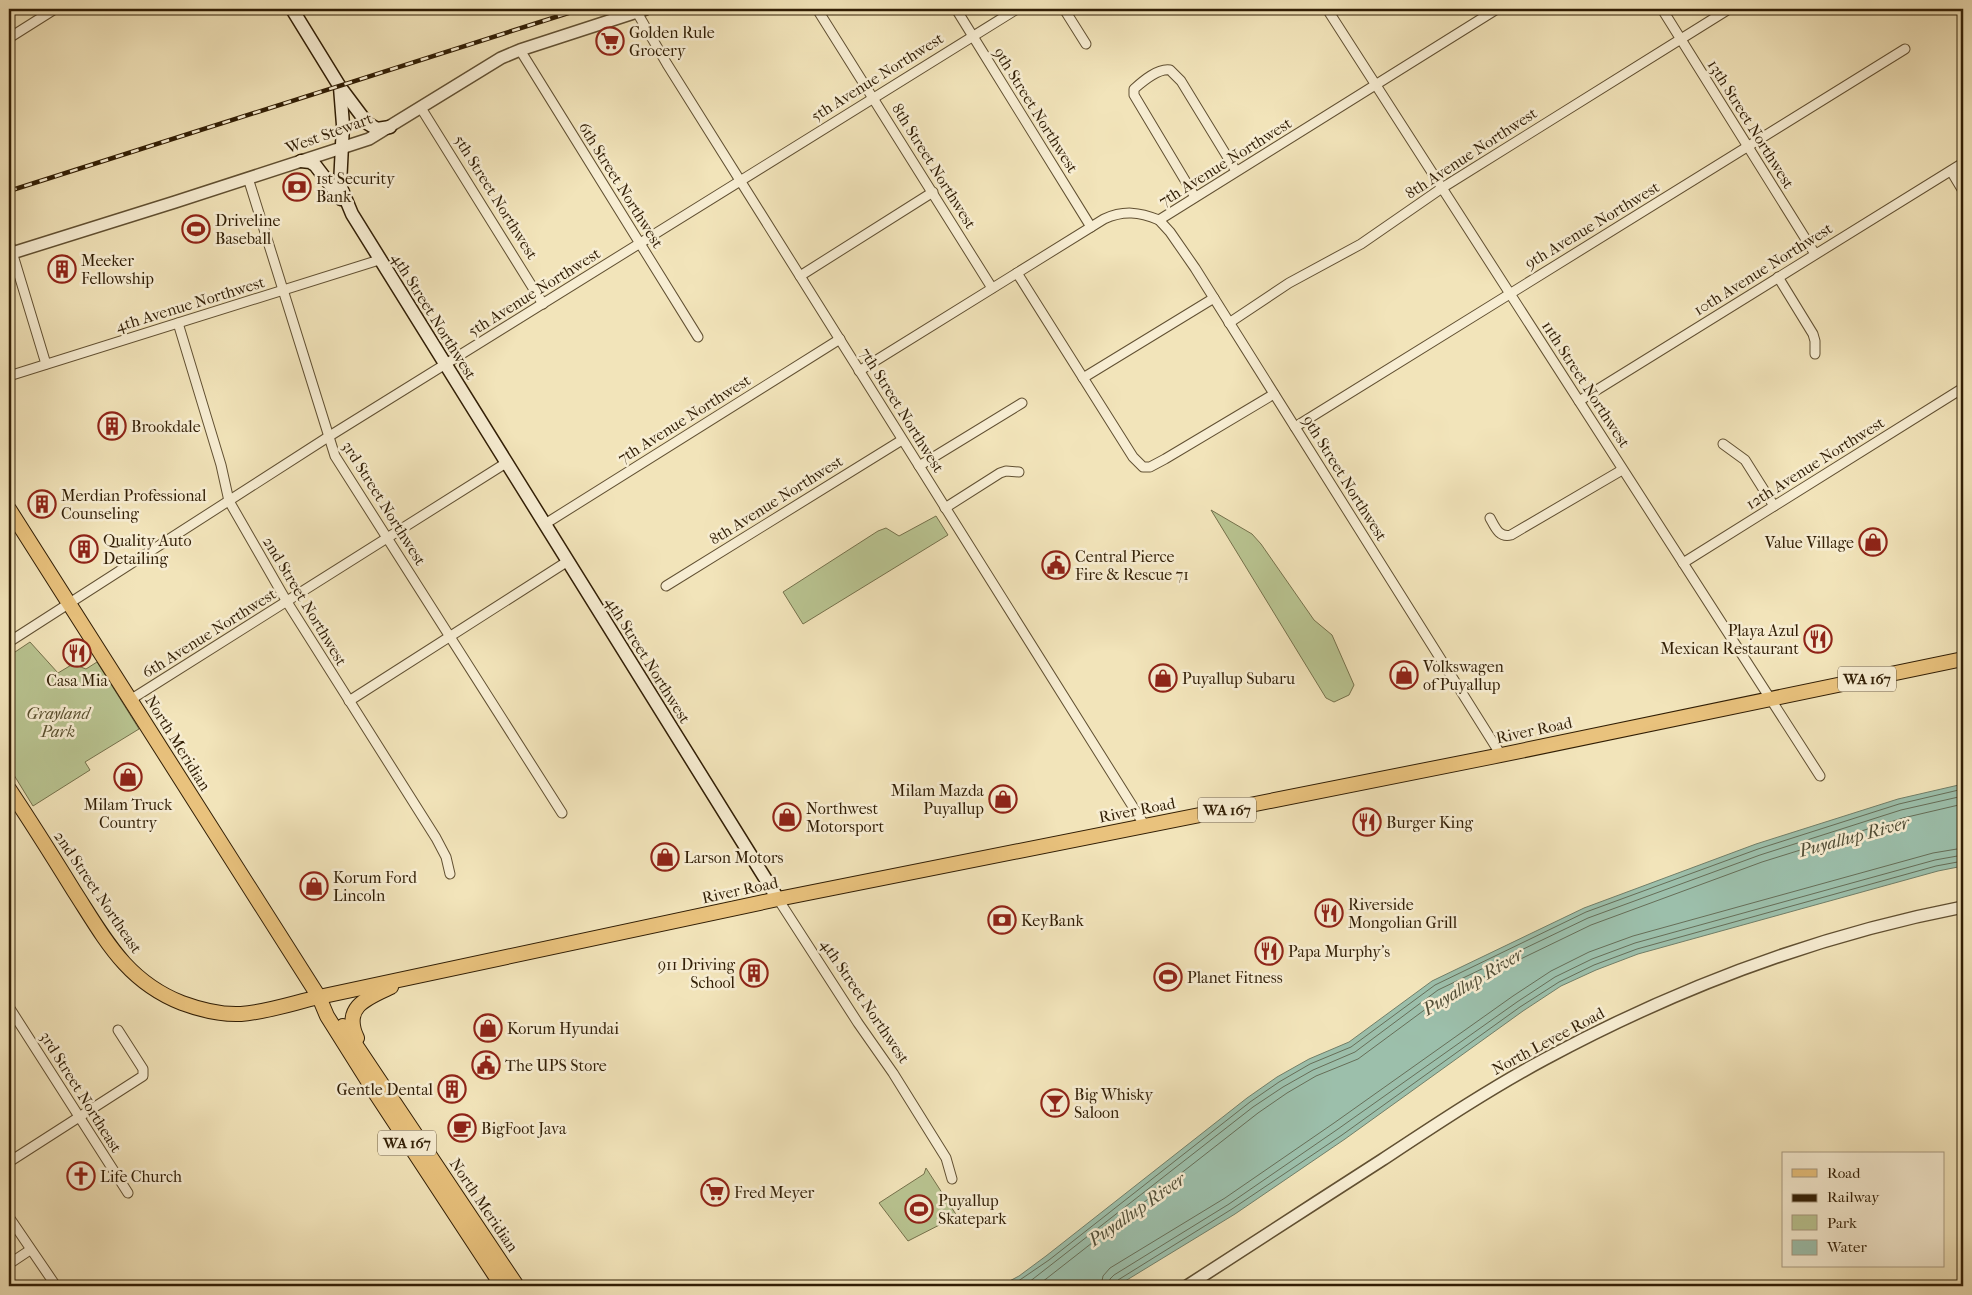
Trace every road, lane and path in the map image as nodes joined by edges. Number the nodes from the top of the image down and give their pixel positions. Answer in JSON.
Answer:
{"nodes":[{"id":1,"x":55,"y":9,"type":"edge"},
{"id":2,"x":292,"y":9,"type":"edge"},
{"id":3,"x":817,"y":9,"type":"edge"},
{"id":4,"x":956,"y":9,"type":"edge"},
{"id":5,"x":1017,"y":9,"type":"edge"},
{"id":6,"x":1064,"y":9,"type":"edge"},
{"id":7,"x":1327,"y":9,"type":"edge"},
{"id":8,"x":1497,"y":9,"type":"edge"},
{"id":9,"x":1662,"y":9,"type":"edge"},
{"id":10,"x":1729,"y":9,"type":"edge"},
{"id":11,"x":639,"y":10,"type":"edge"},
{"id":12,"x":9,"y":36,"type":"edge"},
{"id":13,"x":972,"y":36,"type":"junction"},
{"id":14,"x":1681,"y":39,"type":"junction"},
{"id":15,"x":1086,"y":44,"type":"dead end"},
{"id":16,"x":1905,"y":49,"type":"dead end"},
{"id":17,"x":520,"y":50,"type":"junction"},
{"id":18,"x":1376,"y":86,"type":"junction"},
{"id":19,"x":340,"y":87,"type":"junction"},
{"id":20,"x":873,"y":97,"type":"junction"},
{"id":21,"x":421,"y":108,"type":"junction"},
{"id":22,"x":390,"y":127,"type":"junction"},
{"id":23,"x":341,"y":148,"type":"junction"},
{"id":24,"x":1748,"y":148,"type":"junction"},
{"id":25,"x":301,"y":161,"type":"junction"},
{"id":26,"x":1963,"y":163,"type":"edge"},
{"id":27,"x":1236,"y":171,"type":"junction"},
{"id":28,"x":1951,"y":171,"type":"junction"},
{"id":29,"x":248,"y":178,"type":"junction"},
{"id":30,"x":740,"y":181,"type":"junction"},
{"id":31,"x":1442,"y":188,"type":"junction"},
{"id":32,"x":1963,"y":191,"type":"edge"},
{"id":33,"x":933,"y":192,"type":"junction"},
{"id":34,"x":1195,"y":197,"type":"junction"},
{"id":35,"x":352,"y":214,"type":"junction"},
{"id":36,"x":1159,"y":220,"type":"junction"},
{"id":37,"x":1091,"y":227,"type":"junction"},
{"id":38,"x":640,"y":243,"type":"junction"},
{"id":39,"x":10,"y":250,"type":"edge"},
{"id":40,"x":1815,"y":254,"type":"junction"},
{"id":41,"x":380,"y":260,"type":"junction"},
{"id":42,"x":1017,"y":273,"type":"junction"},
{"id":43,"x":800,"y":276,"type":"junction"},
{"id":44,"x":1778,"y":277,"type":"junction"},
{"id":45,"x":992,"y":288,"type":"junction"},
{"id":46,"x":283,"y":292,"type":"junction"},
{"id":47,"x":1510,"y":293,"type":"junction"},
{"id":48,"x":1214,"y":298,"type":"junction"},
{"id":49,"x":543,"y":304,"type":"junction"},
{"id":50,"x":1229,"y":323,"type":"junction"},
{"id":51,"x":178,"y":324,"type":"junction"},
{"id":52,"x":698,"y":337,"type":"dead end"},
{"id":53,"x":840,"y":340,"type":"junction"},
{"id":54,"x":1815,"y":354,"type":"dead end"},
{"id":55,"x":46,"y":364,"type":"junction"},
{"id":56,"x":445,"y":365,"type":"junction"},
{"id":57,"x":859,"y":371,"type":"junction"},
{"id":58,"x":9,"y":376,"type":"edge"},
{"id":59,"x":1083,"y":378,"type":"junction"},
{"id":60,"x":1963,"y":388,"type":"edge"},
{"id":61,"x":1274,"y":394,"type":"junction"},
{"id":62,"x":1579,"y":401,"type":"junction"},
{"id":63,"x":1022,"y":403,"type":"dead end"},
{"id":64,"x":1295,"y":428,"type":"junction"},
{"id":65,"x":328,"y":437,"type":"junction"},
{"id":66,"x":902,"y":440,"type":"junction"},
{"id":67,"x":1724,"y":444,"type":"dead end"},
{"id":68,"x":506,"y":462,"type":"junction"},
{"id":69,"x":919,"y":466,"type":"junction"},
{"id":70,"x":1622,"y":470,"type":"junction"},
{"id":71,"x":1019,"y":472,"type":"dead end"},
{"id":72,"x":229,"y":501,"type":"junction"},
{"id":73,"x":1774,"y":506,"type":"junction"},
{"id":74,"x":946,"y":508,"type":"junction"},
{"id":75,"x":9,"y":509,"type":"edge"},
{"id":76,"x":1490,"y":518,"type":"dead end"},
{"id":77,"x":544,"y":524,"type":"junction"},
{"id":78,"x":387,"y":537,"type":"junction"},
{"id":79,"x":568,"y":561,"type":"junction"},
{"id":80,"x":1684,"y":563,"type":"junction"},
{"id":81,"x":666,"y":586,"type":"dead end"},
{"id":82,"x":287,"y":602,"type":"junction"},
{"id":83,"x":69,"y":604,"type":"junction"},
{"id":84,"x":450,"y":636,"type":"junction"},
{"id":85,"x":9,"y":642,"type":"edge"},
{"id":86,"x":1963,"y":659,"type":"edge"},
{"id":87,"x":1770,"y":698,"type":"junction"},
{"id":88,"x":130,"y":700,"type":"junction"},
{"id":89,"x":349,"y":701,"type":"junction"},
{"id":90,"x":1501,"y":754,"type":"junction"},
{"id":91,"x":1820,"y":776,"type":"dead end"},
{"id":92,"x":9,"y":789,"type":"edge"},
{"id":93,"x":562,"y":813,"type":"dead end"},
{"id":94,"x":1145,"y":826,"type":"junction"},
{"id":95,"x":450,"y":874,"type":"dead end"},
{"id":96,"x":778,"y":899,"type":"junction"},
{"id":97,"x":1963,"y":907,"type":"edge"},
{"id":98,"x":297,"y":963,"type":"junction"},
{"id":99,"x":417,"y":976,"type":"junction"},
{"id":100,"x":319,"y":997,"type":"junction"},
{"id":101,"x":9,"y":1007,"type":"edge"},
{"id":102,"x":271,"y":1009,"type":"junction"},
{"id":103,"x":118,"y":1030,"type":"dead end"},
{"id":104,"x":367,"y":1059,"type":"junction"},
{"id":105,"x":80,"y":1118,"type":"junction"},
{"id":106,"x":9,"y":1162,"type":"edge"},
{"id":107,"x":952,"y":1180,"type":"dead end"},
{"id":108,"x":128,"y":1193,"type":"dead end"},
{"id":109,"x":9,"y":1217,"type":"edge"},
{"id":110,"x":30,"y":1250,"type":"junction"},
{"id":111,"x":9,"y":1264,"type":"edge"},
{"id":112,"x":56,"y":1286,"type":"edge"},
{"id":113,"x":502,"y":1286,"type":"edge"},
{"id":114,"x":517,"y":1286,"type":"edge"},
{"id":115,"x":1187,"y":1286,"type":"edge"}],
"edges":[{"from":1,"to":12,"type":"street"},
{"from":2,"to":19,"type":"main road"},
{"from":3,"to":20,"type":"street","name":"8th Street Northwest"},
{"from":4,"to":13,"type":"street","name":"9th Street Northwest"},
{"from":5,"to":13,"type":"street","name":"5th Avenue Northwest"},
{"from":6,"to":15,"type":"street"},
{"from":7,"to":18,"type":"street","name":"11th Street Northwest"},
{"from":8,"to":18,"type":"street","name":"7th Avenue Northwest"},
{"from":9,"to":14,"type":"street","name":"13th Street Northwest"},
{"from":10,"to":14,"type":"street","name":"8th Avenue Northwest"},
{"from":11,"to":17,"type":"street","name":"West Stewart"},
{"from":11,"to":30,"type":"street","name":"7th Street Northwest"},
{"from":13,"to":20,"type":"street","name":"5th Avenue Northwest"},
{"from":13,"to":37,"type":"street","name":"9th Street Northwest"},
{"from":14,"to":24,"type":"street","name":"13th Street Northwest"},
{"from":14,"to":31,"type":"street","name":"8th Avenue Northwest"},
{"from":16,"to":24,"type":"street","name":"9th Avenue Northwest"},
{"from":17,"to":21,"type":"street","name":"West Stewart"},
{"from":17,"to":38,"type":"street","name":"6th Street Northwest"},
{"from":18,"to":27,"type":"street","name":"7th Avenue Northwest"},
{"from":18,"to":31,"type":"street","name":"11th Street Northwest"},
{"from":19,"to":22,"type":"main road"},
{"from":19,"to":23,"type":"main road"},
{"from":20,"to":30,"type":"street","name":"5th Avenue Northwest"},
{"from":20,"to":33,"type":"street","name":"8th Street Northwest"},
{"from":21,"to":22,"type":"street","name":"West Stewart"},
{"from":21,"to":49,"type":"street","name":"5th Street Northwest"},
{"from":22,"to":23,"type":"street","name":"West Stewart"},
{"from":23,"to":25,"type":"street","name":"West Stewart"},
{"from":23,"to":35,"type":"main road","name":"4th Street Northwest"},
{"from":24,"to":40,"type":"street","name":"13th Street Northwest"},
{"from":24,"to":47,"type":"street","name":"9th Avenue Northwest"},
{"from":25,"to":29,"type":"street","name":"West Stewart"},
{"from":25,"to":35,"type":"main road"},
{"from":26,"to":28,"type":"street","name":"10th Avenue Northwest"},
{"from":27,"to":34,"type":"street","name":"7th Avenue Northwest"},
{"from":27,"to":34,"type":"street"},
{"from":28,"to":32,"type":"street"},
{"from":28,"to":40,"type":"street","name":"10th Avenue Northwest"},
{"from":29,"to":39,"type":"street","name":"West Stewart"},
{"from":29,"to":46,"type":"street","name":"3rd Street Northwest"},
{"from":30,"to":38,"type":"street","name":"5th Avenue Northwest"},
{"from":30,"to":43,"type":"street","name":"7th Street Northwest"},
{"from":31,"to":47,"type":"street","name":"11th Street Northwest"},
{"from":31,"to":50,"type":"street","name":"8th Avenue Northwest"},
{"from":33,"to":43,"type":"street"},
{"from":33,"to":45,"type":"street","name":"8th Street Northwest"},
{"from":34,"to":36,"type":"street","name":"7th Avenue Northwest"},
{"from":35,"to":41,"type":"main road","name":"4th Street Northwest"},
{"from":36,"to":37,"type":"street","name":"7th Avenue Northwest"},
{"from":36,"to":48,"type":"street","name":"9th Street Northwest"},
{"from":37,"to":42,"type":"street","name":"7th Avenue Northwest"},
{"from":38,"to":49,"type":"street","name":"5th Avenue Northwest"},
{"from":38,"to":52,"type":"street","name":"6th Street Northwest"},
{"from":39,"to":55,"type":"street"},
{"from":40,"to":44,"type":"street","name":"10th Avenue Northwest"},
{"from":41,"to":46,"type":"street","name":"4th Avenue Northwest"},
{"from":41,"to":56,"type":"main road","name":"4th Street Northwest"},
{"from":42,"to":45,"type":"street","name":"7th Avenue Northwest"},
{"from":42,"to":59,"type":"street"},
{"from":43,"to":53,"type":"street","name":"7th Street Northwest"},
{"from":44,"to":54,"type":"street"},
{"from":44,"to":62,"type":"street","name":"10th Avenue Northwest"},
{"from":45,"to":57,"type":"street","name":"7th Avenue Northwest"},
{"from":46,"to":51,"type":"street","name":"4th Avenue Northwest"},
{"from":46,"to":65,"type":"street","name":"3rd Street Northwest"},
{"from":47,"to":62,"type":"street","name":"11th Street Northwest"},
{"from":47,"to":64,"type":"street","name":"9th Avenue Northwest"},
{"from":48,"to":50,"type":"street","name":"9th Street Northwest"},
{"from":48,"to":59,"type":"street"},
{"from":49,"to":56,"type":"street","name":"5th Avenue Northwest"},
{"from":50,"to":61,"type":"street","name":"9th Street Northwest"},
{"from":51,"to":55,"type":"street","name":"4th Avenue Northwest"},
{"from":51,"to":72,"type":"street","name":"2nd Street Northwest"},
{"from":53,"to":57,"type":"street","name":"7th Street Northwest"},
{"from":53,"to":77,"type":"street","name":"7th Avenue Northwest"},
{"from":55,"to":58,"type":"street","name":"4th Avenue Northwest"},
{"from":56,"to":65,"type":"street","name":"5th Avenue Northwest"},
{"from":56,"to":68,"type":"main road","name":"4th Street Northwest"},
{"from":57,"to":66,"type":"street","name":"7th Street Northwest"},
{"from":59,"to":61,"type":"street"},
{"from":60,"to":73,"type":"street","name":"12th Avenue Northwest"},
{"from":61,"to":64,"type":"street","name":"9th Street Northwest"},
{"from":62,"to":70,"type":"street","name":"11th Street Northwest"},
{"from":63,"to":69,"type":"street"},
{"from":64,"to":90,"type":"street","name":"9th Street Northwest"},
{"from":65,"to":72,"type":"street","name":"5th Avenue Northwest"},
{"from":65,"to":78,"type":"street","name":"3rd Street Northwest"},
{"from":66,"to":69,"type":"street","name":"7th Street Northwest"},
{"from":66,"to":81,"type":"street","name":"8th Avenue Northwest"},
{"from":67,"to":73,"type":"street"},
{"from":68,"to":77,"type":"main road","name":"4th Street Northwest"},
{"from":68,"to":78,"type":"street","name":"6th Avenue Northwest"},
{"from":69,"to":74,"type":"street","name":"7th Street Northwest"},
{"from":70,"to":76,"type":"street"},
{"from":70,"to":80,"type":"street","name":"11th Street Northwest"},
{"from":71,"to":74,"type":"street"},
{"from":72,"to":82,"type":"street","name":"2nd Street Northwest"},
{"from":72,"to":83,"type":"street","name":"5th Avenue Northwest"},
{"from":73,"to":80,"type":"street","name":"12th Avenue Northwest"},
{"from":74,"to":94,"type":"street","name":"7th Street Northwest"},
{"from":75,"to":83,"type":"main road","name":"North Meridian"},
{"from":77,"to":79,"type":"main road","name":"4th Street Northwest"},
{"from":78,"to":82,"type":"street","name":"6th Avenue Northwest"},
{"from":78,"to":84,"type":"street","name":"3rd Street Northwest"},
{"from":79,"to":84,"type":"street"},
{"from":79,"to":96,"type":"main road","name":"4th Street Northwest"},
{"from":80,"to":87,"type":"street","name":"11th Street Northwest"},
{"from":82,"to":88,"type":"street","name":"6th Avenue Northwest"},
{"from":82,"to":89,"type":"street","name":"2nd Street Northwest"},
{"from":83,"to":85,"type":"street","name":"5th Avenue Northwest"},
{"from":83,"to":88,"type":"main road","name":"North Meridian"},
{"from":84,"to":89,"type":"street"},
{"from":84,"to":93,"type":"street","name":"3rd Street Northwest"},
{"from":86,"to":87,"type":"main road","name":"River Road","number":"WA 167"},
{"from":87,"to":90,"type":"main road","name":"River Road","number":"WA 167"},
{"from":87,"to":91,"type":"street","name":"11th Street Northwest"},
{"from":88,"to":98,"type":"main road","name":"North Meridian"},
{"from":89,"to":95,"type":"street","name":"2nd Street Northwest"},
{"from":90,"to":94,"type":"main road","name":"River Road","number":"WA 167"},
{"from":92,"to":102,"type":"main road","name":"2nd Street Northeast"},
{"from":94,"to":96,"type":"main road","name":"River Road","number":"WA 167"},
{"from":96,"to":99,"type":"main road","name":"River Road","number":"WA 167"},
{"from":96,"to":107,"type":"street","name":"4th Street Northwest"},
{"from":97,"to":115,"type":"street","name":"North Levee Road"},
{"from":98,"to":100,"type":"main road","name":"North Meridian"},
{"from":98,"to":102,"type":"main road"},
{"from":99,"to":100,"type":"main road","name":"River Road","number":"WA 167"},
{"from":99,"to":104,"type":"main road","number":"WA 167"},
{"from":100,"to":102,"type":"main road","name":"2nd Street Northeast"},
{"from":100,"to":104,"type":"main road","name":"North Meridian"},
{"from":100,"to":113,"type":"main road","name":"North Meridian","number":"WA 167"},
{"from":101,"to":105,"type":"street","name":"3rd Street Northeast"},
{"from":103,"to":105,"type":"street"},
{"from":104,"to":114,"type":"main road","name":"North Meridian","number":"WA 167"},
{"from":105,"to":106,"type":"street"},
{"from":105,"to":108,"type":"street","name":"3rd Street Northeast"},
{"from":109,"to":110,"type":"street"},
{"from":110,"to":111,"type":"street"},
{"from":110,"to":112,"type":"street"}]}
